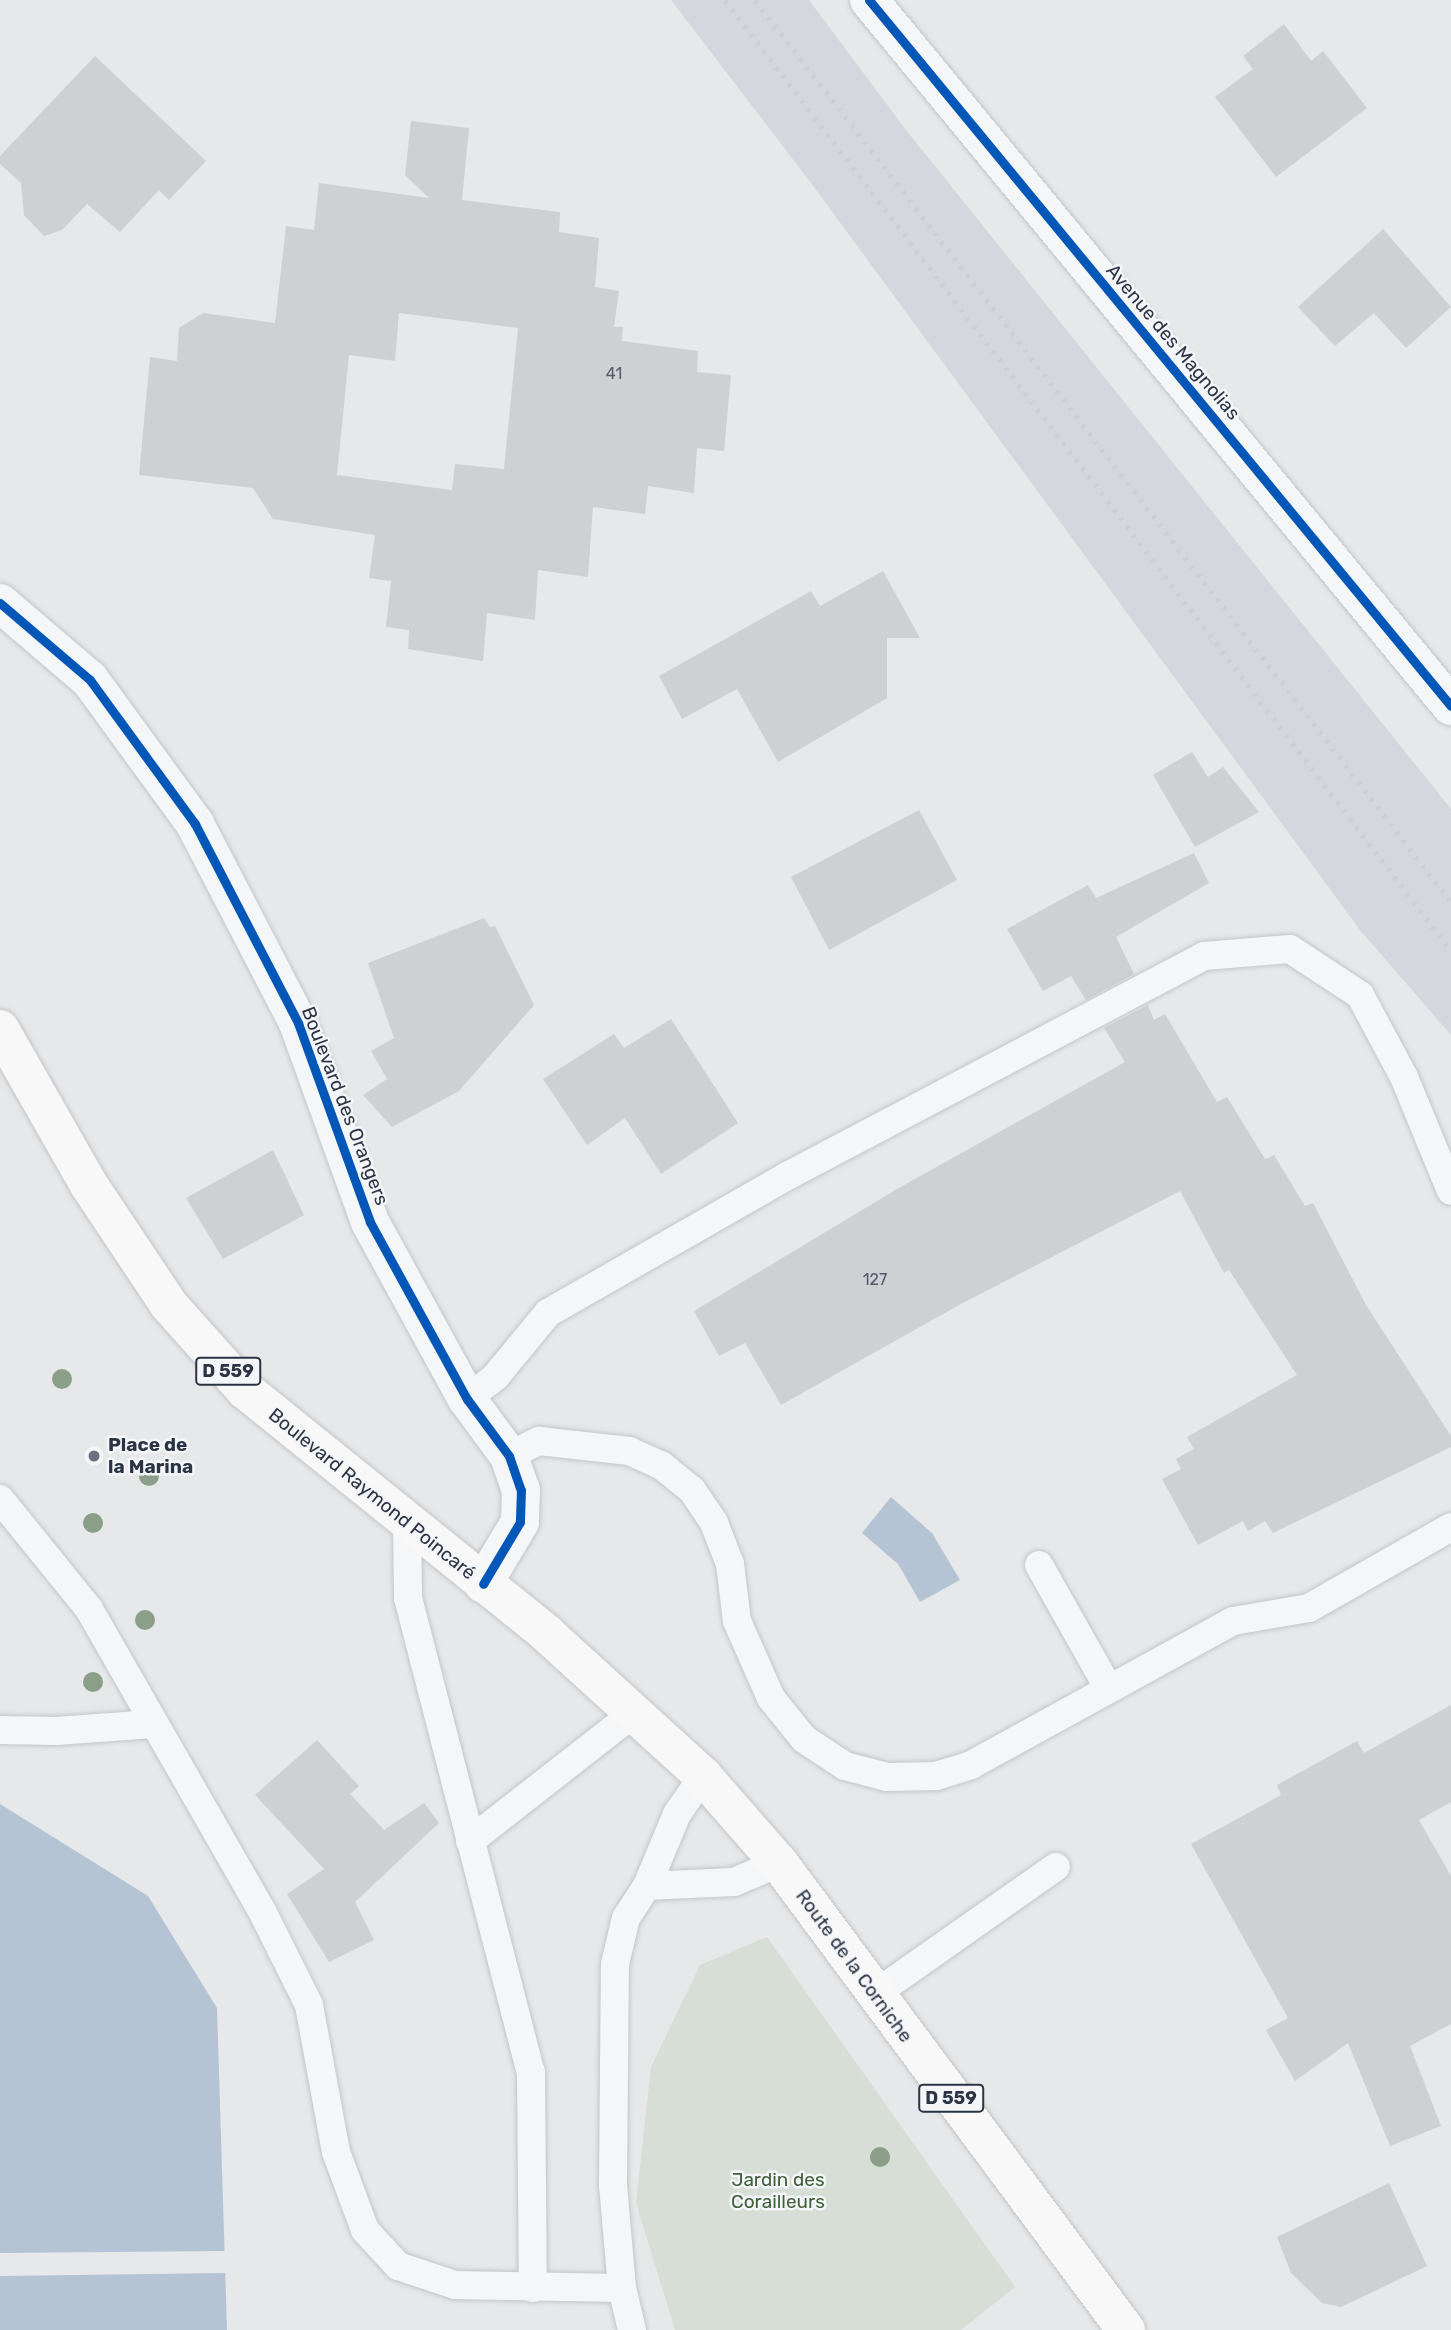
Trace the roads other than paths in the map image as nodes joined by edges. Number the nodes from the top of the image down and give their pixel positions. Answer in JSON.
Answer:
{"nodes":[{"id":1,"x":869,"y":0,"type":"edge"},
{"id":2,"x":0,"y":603,"type":"edge"},
{"id":3,"x":1451,"y":706,"type":"edge"},
{"id":4,"x":0,"y":1029,"type":"edge"},
{"id":5,"x":1451,"y":1191,"type":"edge"},
{"id":6,"x":467,"y":1398,"type":"junction"},
{"id":7,"x":509,"y":1456,"type":"junction"},
{"id":8,"x":0,"y":1499,"type":"edge"},
{"id":9,"x":407,"y":1524,"type":"junction"},
{"id":10,"x":1451,"y":1527,"type":"edge"},
{"id":11,"x":1040,"y":1565,"type":"dead end"},
{"id":12,"x":483,"y":1584,"type":"junction"},
{"id":13,"x":547,"y":1634,"type":"joint"},
{"id":14,"x":1109,"y":1689,"type":"junction"},
{"id":15,"x":635,"y":1712,"type":"junction"},
{"id":16,"x":153,"y":1724,"type":"junction"},
{"id":17,"x":0,"y":1730,"type":"edge"},
{"id":18,"x":702,"y":1776,"type":"junction"},
{"id":19,"x":470,"y":1841,"type":"junction"},
{"id":20,"x":779,"y":1863,"type":"junction"},
{"id":21,"x":1056,"y":1867,"type":"dead end"},
{"id":22,"x":647,"y":1886,"type":"junction"},
{"id":23,"x":875,"y":1994,"type":"junction"},
{"id":24,"x":533,"y":2288,"type":"junction"},
{"id":25,"x":622,"y":2288,"type":"junction"},
{"id":26,"x":632,"y":2330,"type":"edge"},
{"id":27,"x":1126,"y":2330,"type":"edge"}],
"edges":[{"from":1,"to":3,"type":"street","name":"Avenue des Magnolias"},
{"from":2,"to":6,"type":"street","name":"Boulevard des Orangers"},
{"from":4,"to":9,"type":"main road","name":"Boulevard Raymond Poincaré","number":"D 559"},
{"from":5,"to":6,"type":"lane"},
{"from":6,"to":7,"type":"street","name":"Boulevard des Orangers"},
{"from":7,"to":12,"type":"street","name":"Boulevard des Orangers"},
{"from":7,"to":14,"type":"lane"},
{"from":8,"to":16,"type":"lane"},
{"from":9,"to":12,"type":"main road","name":"Boulevard Raymond Poincaré","number":"D 559"},
{"from":9,"to":19,"type":"lane"},
{"from":10,"to":14,"type":"lane"},
{"from":11,"to":14,"type":"lane"},
{"from":12,"to":13,"type":"main road","name":"Boulevard Raymond Poincaré","number":"D 559"},
{"from":13,"to":15,"type":"main road","name":"Route de la Corniche","number":"D 559"},
{"from":15,"to":18,"type":"main road","name":"Route de la Corniche","number":"D 559"},
{"from":15,"to":19,"type":"lane"},
{"from":16,"to":17,"type":"lane"},
{"from":16,"to":24,"type":"lane"},
{"from":18,"to":20,"type":"main road","name":"Route de la Corniche","number":"D 559"},
{"from":18,"to":22,"type":"lane"},
{"from":19,"to":24,"type":"lane"},
{"from":20,"to":22,"type":"lane"},
{"from":20,"to":23,"type":"main road","name":"Route de la Corniche","number":"D 559"},
{"from":21,"to":23,"type":"lane"},
{"from":22,"to":25,"type":"lane"},
{"from":23,"to":27,"type":"main road","name":"Route de la Corniche","number":"D 559"},
{"from":24,"to":25,"type":"lane"},
{"from":25,"to":26,"type":"lane"}]}
